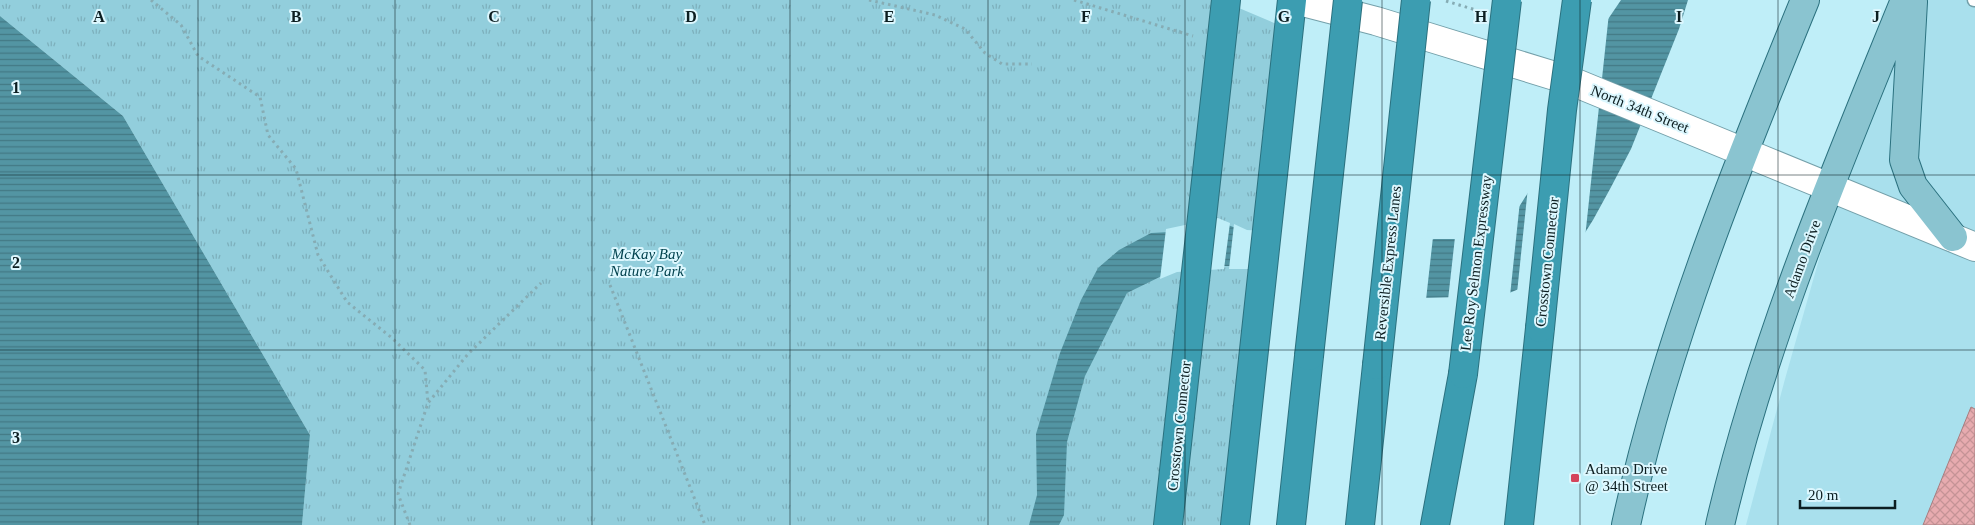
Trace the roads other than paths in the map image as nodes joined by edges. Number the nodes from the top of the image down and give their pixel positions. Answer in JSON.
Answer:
{"nodes":[{"id":1,"x":1226,"y":0,"type":"edge"},
{"id":2,"x":1293,"y":0,"type":"edge"},
{"id":3,"x":1348,"y":0,"type":"edge"},
{"id":4,"x":1416,"y":0,"type":"edge"},
{"id":5,"x":1508,"y":0,"type":"edge"},
{"id":6,"x":1577,"y":0,"type":"edge"},
{"id":7,"x":1805,"y":0,"type":"edge"},
{"id":8,"x":1905,"y":0,"type":"edge"},
{"id":9,"x":1913,"y":0,"type":"edge"},
{"id":10,"x":1743,"y":152,"type":"junction"},
{"id":11,"x":1828,"y":187,"type":"junction"},
{"id":12,"x":1964,"y":242,"type":"edge"},
{"id":13,"x":1463,"y":374,"type":"junction"},
{"id":14,"x":1168,"y":525,"type":"edge"},
{"id":15,"x":1235,"y":525,"type":"edge"},
{"id":16,"x":1291,"y":525,"type":"edge"},
{"id":17,"x":1360,"y":525,"type":"edge"},
{"id":18,"x":1435,"y":525,"type":"edge"},
{"id":19,"x":1445,"y":525,"type":"edge"},
{"id":20,"x":1519,"y":525,"type":"edge"},
{"id":21,"x":1626,"y":525,"type":"edge"},
{"id":22,"x":1720,"y":525,"type":"edge"}],
"edges":[{"from":1,"to":14,"type":"highway","name":"Crosstown Connector"},
{"from":2,"to":10,"type":"street","name":"North 34th Street"},
{"from":2,"to":15,"type":"highway"},
{"from":3,"to":16,"type":"highway","bridge":true},
{"from":4,"to":17,"type":"highway","name":"Reversible Express Lanes","bridge":true},
{"from":5,"to":13,"type":"highway","name":"Lee Roy Selmon Expressway","bridge":true},
{"from":6,"to":20,"type":"highway","name":"Crosstown Connector","bridge":true},
{"from":7,"to":10,"type":"main road"},
{"from":8,"to":11,"type":"main road","name":"Adamo Drive"},
{"from":9,"to":12,"type":"main road"},
{"from":10,"to":11,"type":"street","name":"North 34th Street"},
{"from":10,"to":21,"type":"main road"},
{"from":11,"to":12,"type":"street","name":"North 34th Street"},
{"from":11,"to":22,"type":"main road","name":"Adamo Drive"},
{"from":13,"to":18,"type":"highway"},
{"from":13,"to":19,"type":"highway","name":"Lee Roy Selmon Expressway"}]}
